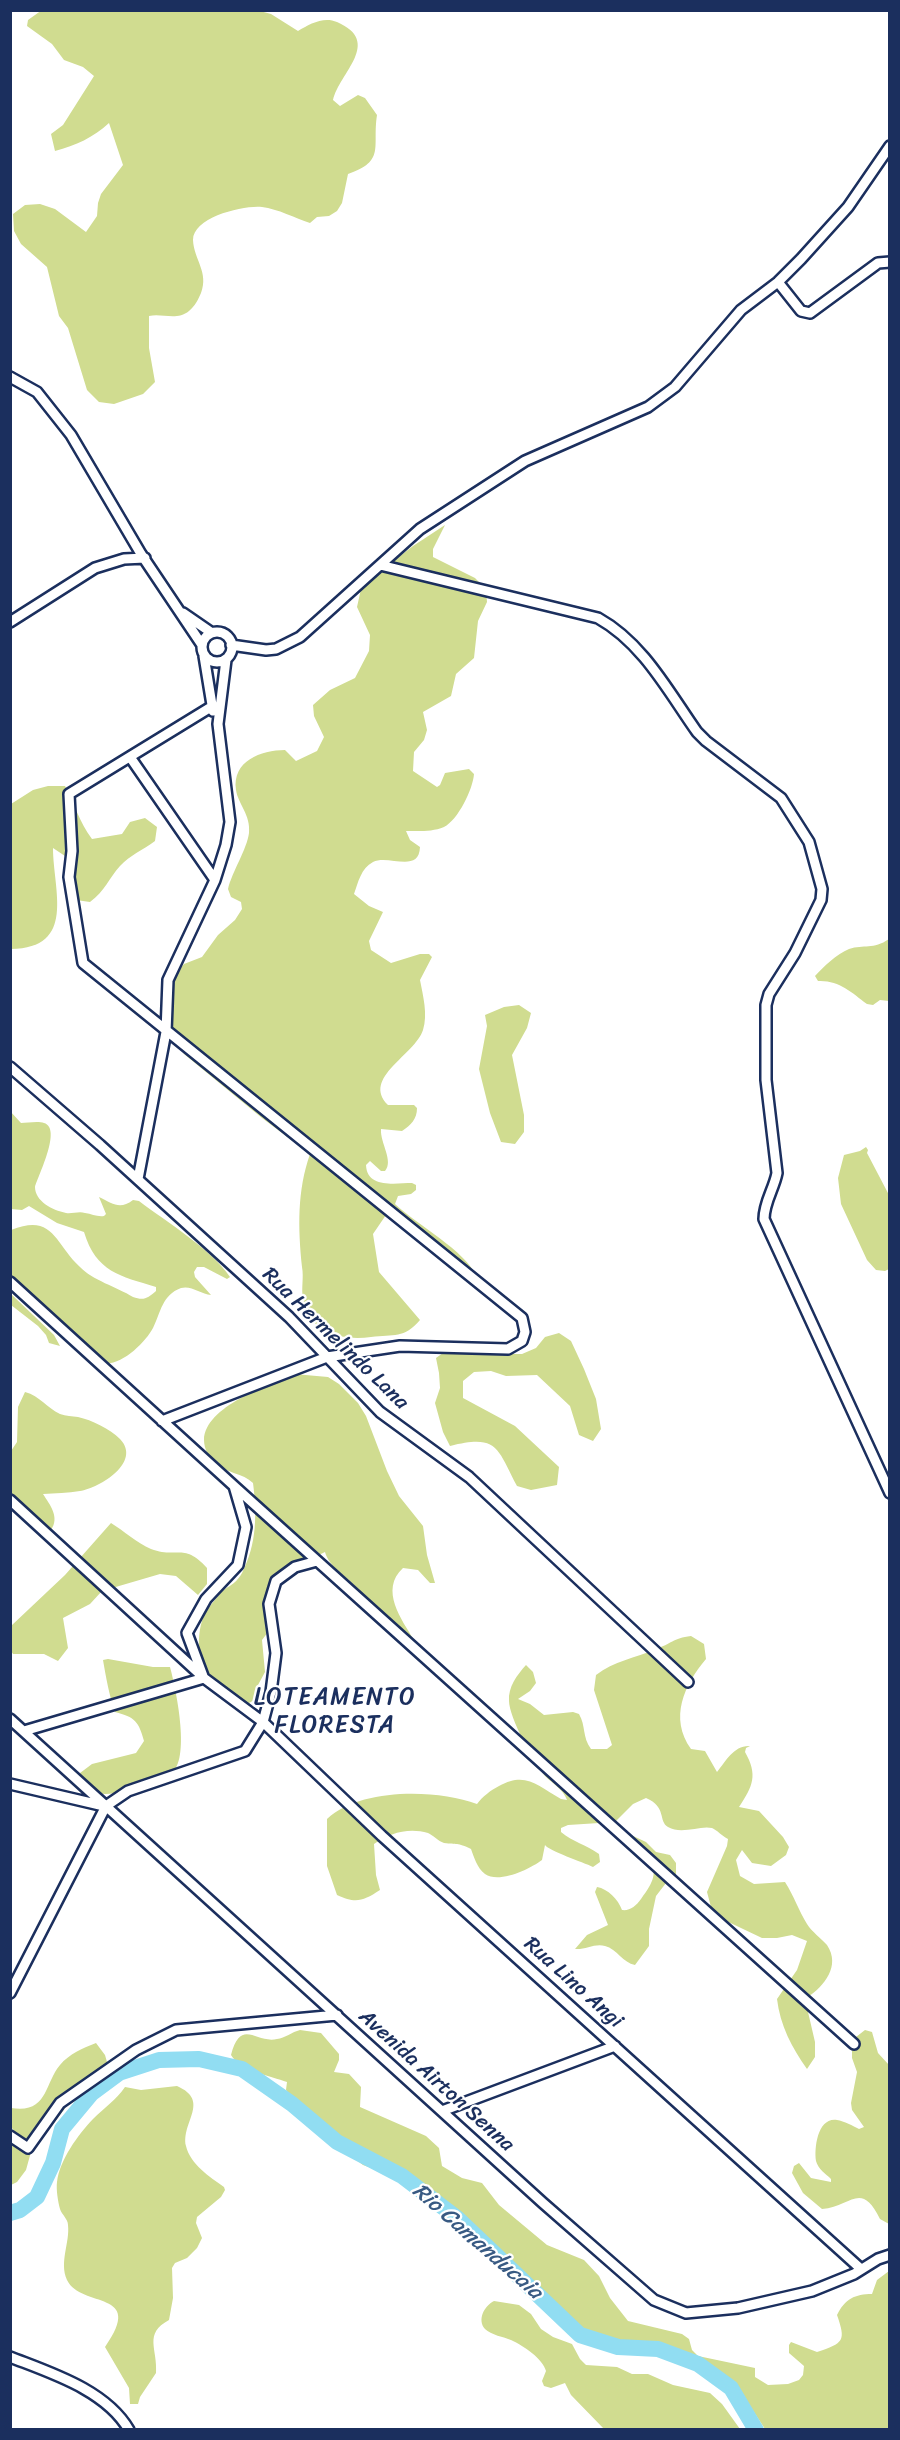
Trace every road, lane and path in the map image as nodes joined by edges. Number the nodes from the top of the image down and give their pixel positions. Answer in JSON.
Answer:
{"nodes":[{"id":1,"x":890,"y":146,"type":"edge"},
{"id":2,"x":890,"y":262,"type":"edge"},
{"id":3,"x":778,"y":282,"type":"junction"},
{"id":4,"x":10,"y":377,"type":"edge"},
{"id":5,"x":144,"y":558,"type":"junction"},
{"id":6,"x":380,"y":565,"type":"junction"},
{"id":7,"x":179,"y":610,"type":"junction"},
{"id":8,"x":10,"y":622,"type":"edge"},
{"id":9,"x":212,"y":633,"type":"junction"},
{"id":10,"x":202,"y":645,"type":"junction"},
{"id":11,"x":231,"y":645,"type":"junction"},
{"id":12,"x":255,"y":650,"type":"junction"},
{"id":13,"x":204,"y":656,"type":"junction"},
{"id":14,"x":227,"y":659,"type":"junction"},
{"id":15,"x":211,"y":707,"type":"junction"},
{"id":16,"x":218,"y":724,"type":"junction"},
{"id":17,"x":130,"y":757,"type":"junction"},
{"id":18,"x":215,"y":880,"type":"junction"},
{"id":19,"x":166,"y":1032,"type":"junction"},
{"id":20,"x":10,"y":1067,"type":"edge"},
{"id":21,"x":138,"y":1179,"type":"junction"},
{"id":22,"x":10,"y":1282,"type":"edge"},
{"id":23,"x":327,"y":1357,"type":"junction"},
{"id":24,"x":162,"y":1421,"type":"junction"},
{"id":25,"x":234,"y":1486,"type":"junction"},
{"id":26,"x":890,"y":1493,"type":"edge"},
{"id":27,"x":10,"y":1500,"type":"edge"},
{"id":28,"x":316,"y":1561,"type":"junction"},
{"id":29,"x":204,"y":1678,"type":"junction"},
{"id":30,"x":688,"y":1682,"type":"dead end"},
{"id":31,"x":10,"y":1719,"type":"edge"},
{"id":32,"x":263,"y":1722,"type":"junction"},
{"id":33,"x":24,"y":1731,"type":"junction"},
{"id":34,"x":10,"y":1784,"type":"edge"},
{"id":35,"x":106,"y":1806,"type":"junction"},
{"id":36,"x":10,"y":1993,"type":"edge"},
{"id":37,"x":337,"y":2015,"type":"junction"},
{"id":38,"x":854,"y":2044,"type":"dead end"},
{"id":39,"x":615,"y":2046,"type":"junction"},
{"id":40,"x":442,"y":2111,"type":"junction"},
{"id":41,"x":10,"y":2136,"type":"edge"},
{"id":42,"x":890,"y":2255,"type":"edge"},
{"id":43,"x":861,"y":2269,"type":"junction"},
{"id":44,"x":10,"y":2357,"type":"edge"},
{"id":45,"x":129,"y":2430,"type":"edge"}],
"edges":[{"from":1,"to":3,"type":"street"},
{"from":2,"to":3,"type":"street"},
{"from":3,"to":6,"type":"street"},
{"from":4,"to":5,"type":"street"},
{"from":5,"to":7,"type":"street"},
{"from":5,"to":8,"type":"street"},
{"from":6,"to":12,"type":"street"},
{"from":6,"to":26,"type":"street"},
{"from":7,"to":9,"type":"street"},
{"from":7,"to":10,"type":"street"},
{"from":9,"to":10,"type":"street"},
{"from":9,"to":11,"type":"street"},
{"from":10,"to":13,"type":"street"},
{"from":11,"to":12,"type":"street"},
{"from":11,"to":14,"type":"street"},
{"from":12,"to":14,"type":"street"},
{"from":13,"to":14,"type":"street"},
{"from":13,"to":15,"type":"street"},
{"from":14,"to":16,"type":"street"},
{"from":15,"to":16,"type":"street"},
{"from":15,"to":17,"type":"street"},
{"from":16,"to":18,"type":"street"},
{"from":17,"to":18,"type":"street"},
{"from":17,"to":19,"type":"street"},
{"from":18,"to":19,"type":"street"},
{"from":19,"to":21,"type":"street"},
{"from":19,"to":23,"type":"street"},
{"from":20,"to":21,"type":"street","name":"Rua Hermelindo Lana"},
{"from":21,"to":23,"type":"street","name":"Rua Hermelindo Lana"},
{"from":22,"to":24,"type":"street"},
{"from":23,"to":24,"type":"street"},
{"from":23,"to":30,"type":"street","name":"Rua Hermelindo Lana"},
{"from":24,"to":25,"type":"street"},
{"from":25,"to":28,"type":"street"},
{"from":25,"to":29,"type":"street"},
{"from":27,"to":29,"type":"street","name":"Rua Lino Angi"},
{"from":28,"to":32,"type":"street"},
{"from":28,"to":38,"type":"street"},
{"from":29,"to":32,"type":"street","name":"Rua Lino Angi"},
{"from":29,"to":33,"type":"street"},
{"from":31,"to":33,"type":"street","name":"Avenida Airton Senna"},
{"from":32,"to":35,"type":"street"},
{"from":32,"to":39,"type":"street","name":"Rua Lino Angi"},
{"from":33,"to":35,"type":"street","name":"Avenida Airton Senna"},
{"from":34,"to":35,"type":"street"},
{"from":35,"to":36,"type":"street"},
{"from":35,"to":37,"type":"street","name":"Avenida Airton Senna"},
{"from":37,"to":40,"type":"street","name":"Avenida Airton Senna"},
{"from":37,"to":41,"type":"street"},
{"from":39,"to":40,"type":"street"},
{"from":39,"to":43,"type":"street","name":"Rua Lino Angi"},
{"from":40,"to":43,"type":"street","name":"Avenida Airton Senna"},
{"from":42,"to":43,"type":"street","name":"Avenida Airton Senna"},
{"from":44,"to":45,"type":"street"}]}
